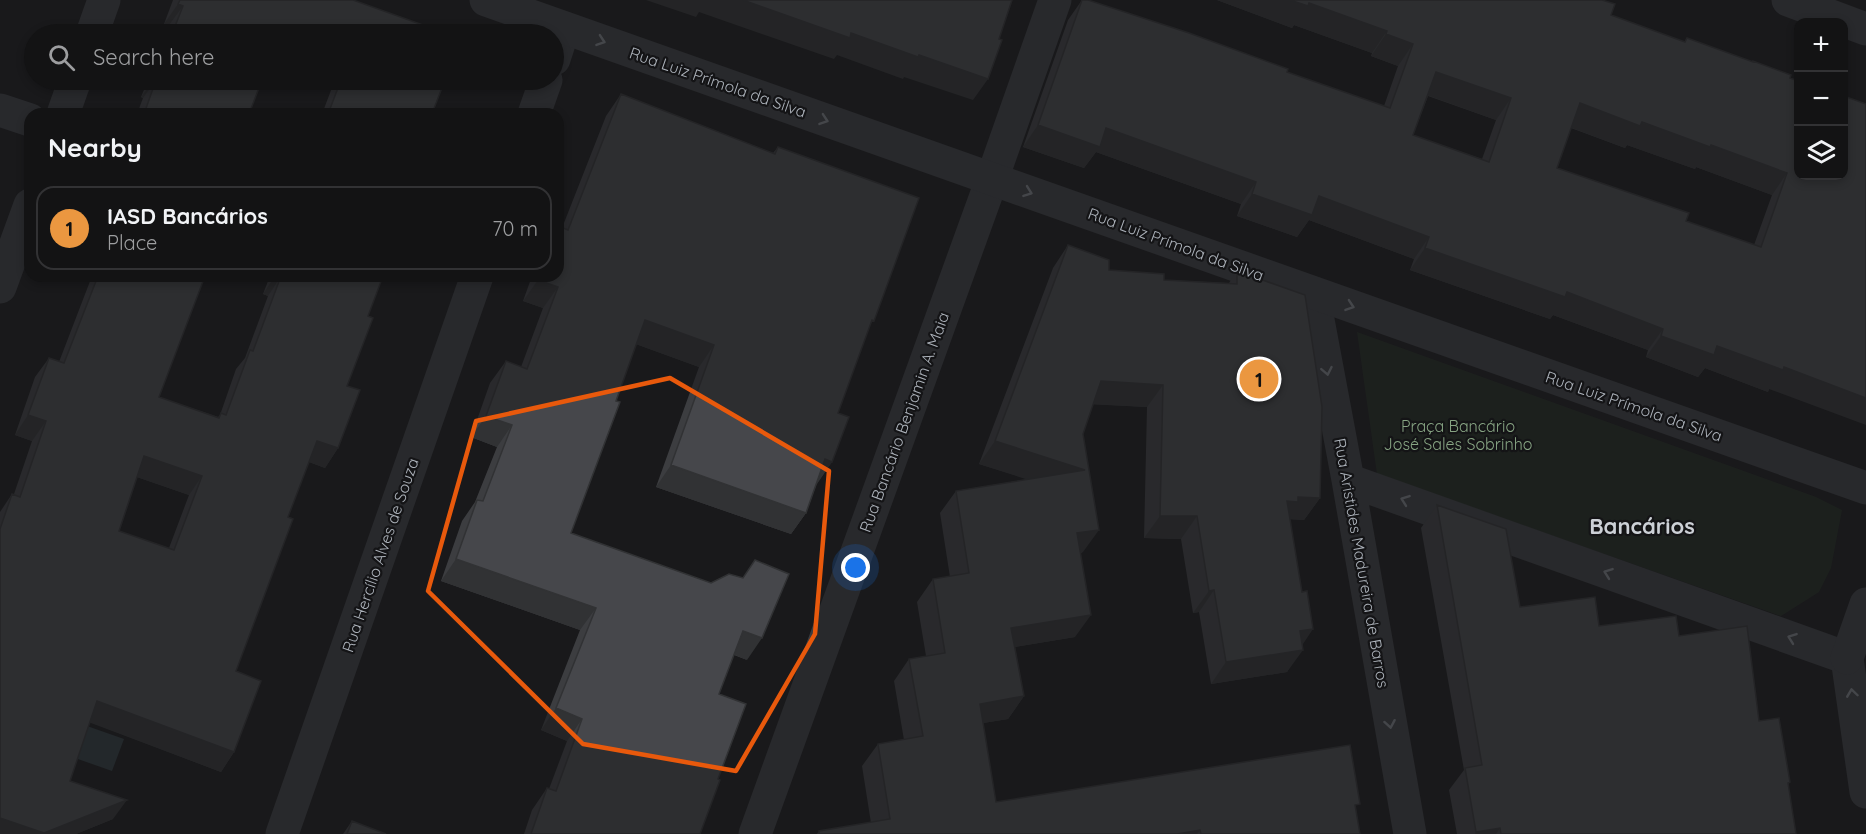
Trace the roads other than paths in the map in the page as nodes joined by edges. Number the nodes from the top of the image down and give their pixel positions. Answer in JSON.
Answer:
{"nodes":[{"id":1,"x":104,"y":0,"type":"edge"},
{"id":2,"x":486,"y":0,"type":"edge"},
{"id":3,"x":1055,"y":0,"type":"edge"},
{"id":4,"x":1788,"y":0,"type":"edge"},
{"id":5,"x":96,"y":24,"type":"edge"},
{"id":6,"x":553,"y":24,"type":"edge"},
{"id":7,"x":564,"y":28,"type":"edge"},
{"id":8,"x":1866,"y":29,"type":"edge"},
{"id":9,"x":71,"y":90,"type":"edge"},
{"id":10,"x":542,"y":90,"type":"edge"},
{"id":11,"x":65,"y":108,"type":"edge"},
{"id":12,"x":536,"y":108,"type":"edge"},
{"id":13,"x":0,"y":110,"type":"edge"},
{"id":14,"x":24,"y":118,"type":"edge"},
{"id":15,"x":992,"y":179,"type":"junction"},
{"id":16,"x":24,"y":221,"type":"edge"},
{"id":17,"x":475,"y":282,"type":"edge"},
{"id":18,"x":0,"y":287,"type":"edge"},
{"id":19,"x":1313,"y":293,"type":"junction"},
{"id":20,"x":1348,"y":480,"type":"junction"},
{"id":21,"x":1866,"y":488,"type":"edge"},
{"id":22,"x":1866,"y":604,"type":"edge"},
{"id":23,"x":1847,"y":658,"type":"junction"},
{"id":24,"x":1866,"y":792,"type":"edge"},
{"id":25,"x":282,"y":834,"type":"edge"},
{"id":26,"x":755,"y":834,"type":"edge"},
{"id":27,"x":1410,"y":834,"type":"edge"}],
"edges":[{"from":1,"to":5,"type":"street"},
{"from":2,"to":6,"type":"street","name":"Rua Luiz Prímola da Silva"},
{"from":3,"to":15,"type":"street","name":"Rua Bancário Benjamin A. Maia"},
{"from":4,"to":8,"type":"street"},
{"from":7,"to":15,"type":"street","name":"Rua Luiz Prímola da Silva","one_way":true},
{"from":9,"to":11,"type":"street"},
{"from":10,"to":12,"type":"street"},
{"from":13,"to":14,"type":"street"},
{"from":15,"to":19,"type":"street","name":"Rua Luiz Prímola da Silva","one_way":true},
{"from":15,"to":26,"type":"street","name":"Rua Bancário Benjamin A. Maia"},
{"from":16,"to":18,"type":"street"},
{"from":17,"to":25,"type":"street","name":"Rua Hercílio Alves de Souza"},
{"from":19,"to":20,"type":"street","name":"Rua Aristides Madureira de Barros","one_way":true},
{"from":19,"to":21,"type":"street","name":"Rua Luiz Prímola da Silva","one_way":true},
{"from":23,"to":20,"type":"street","one_way":true},
{"from":20,"to":27,"type":"street","name":"Rua Aristides Madureira de Barros","one_way":true},
{"from":22,"to":23,"type":"street"},
{"from":24,"to":23,"type":"street","one_way":true}]}
